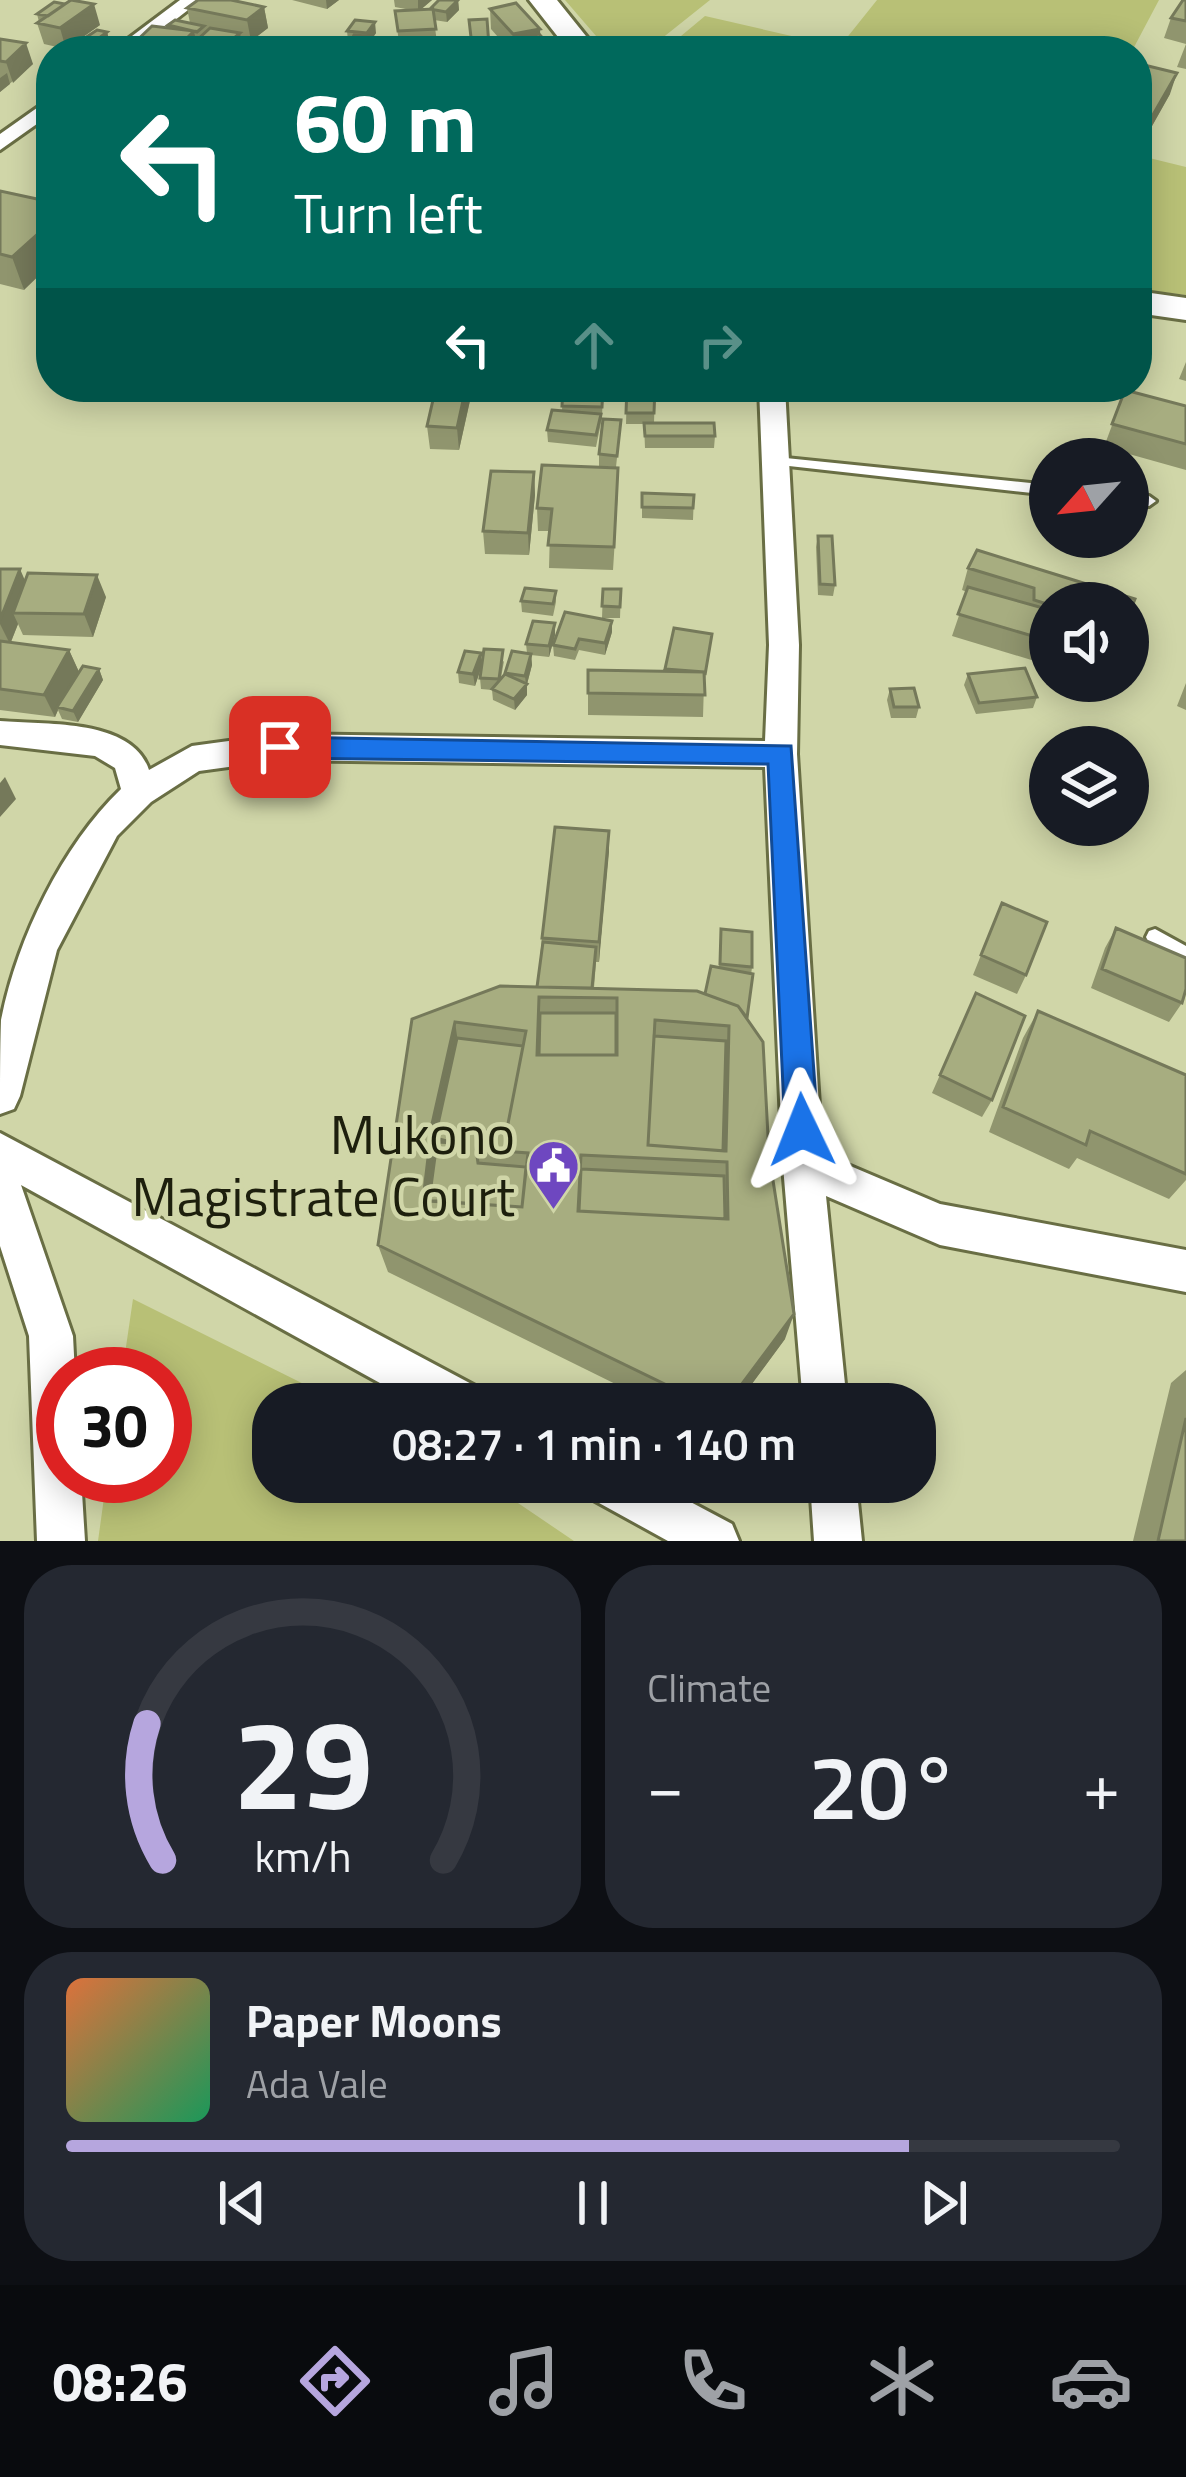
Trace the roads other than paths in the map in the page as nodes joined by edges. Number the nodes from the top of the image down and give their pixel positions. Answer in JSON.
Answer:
{"nodes":[{"id":1,"x":192,"y":0,"type":"edge"},
{"id":2,"x":543,"y":0,"type":"edge"},
{"id":3,"x":143,"y":36,"type":"edge"},
{"id":4,"x":572,"y":36,"type":"edge"},
{"id":5,"x":36,"y":116,"type":"edge"},
{"id":6,"x":0,"y":144,"type":"edge"},
{"id":7,"x":1152,"y":304,"type":"edge"},
{"id":8,"x":1186,"y":309,"type":"edge"},
{"id":9,"x":773,"y":402,"type":"edge"},
{"id":10,"x":776,"y":461,"type":"junction"},
{"id":11,"x":1029,"y":488,"type":"edge"},
{"id":12,"x":0,"y":734,"type":"edge"},
{"id":13,"x":781,"y":754,"type":"junction"},
{"id":14,"x":139,"y":793,"type":"junction"},
{"id":15,"x":1155,"y":937,"type":"dead end"},
{"id":16,"x":1186,"y":956,"type":"edge"},
{"id":17,"x":0,"y":1096,"type":"edge"},
{"id":18,"x":0,"y":1153,"type":"edge"},
{"id":19,"x":803,"y":1166,"type":"junction"},
{"id":20,"x":0,"y":1184,"type":"edge"},
{"id":21,"x":1186,"y":1271,"type":"edge"},
{"id":22,"x":424,"y":1383,"type":"edge"},
{"id":23,"x":824,"y":1383,"type":"edge"},
{"id":24,"x":645,"y":1503,"type":"edge"},
{"id":25,"x":835,"y":1503,"type":"edge"},
{"id":26,"x":61,"y":1541,"type":"edge"},
{"id":27,"x":715,"y":1541,"type":"edge"},
{"id":28,"x":838,"y":1541,"type":"edge"}],
"edges":[{"from":1,"to":3,"type":"street"},
{"from":2,"to":4,"type":"main road"},
{"from":5,"to":6,"type":"street"},
{"from":7,"to":8,"type":"main road"},
{"from":9,"to":10,"type":"street"},
{"from":10,"to":11,"type":"lane"},
{"from":10,"to":13,"type":"street"},
{"from":12,"to":14,"type":"street"},
{"from":13,"to":14,"type":"street"},
{"from":13,"to":19,"type":"street"},
{"from":14,"to":17,"type":"street"},
{"from":15,"to":16,"type":"lane"},
{"from":18,"to":22,"type":"street"},
{"from":19,"to":21,"type":"street"},
{"from":19,"to":23,"type":"street"},
{"from":20,"to":26,"type":"street"},
{"from":24,"to":27,"type":"street"},
{"from":25,"to":28,"type":"street"}]}
